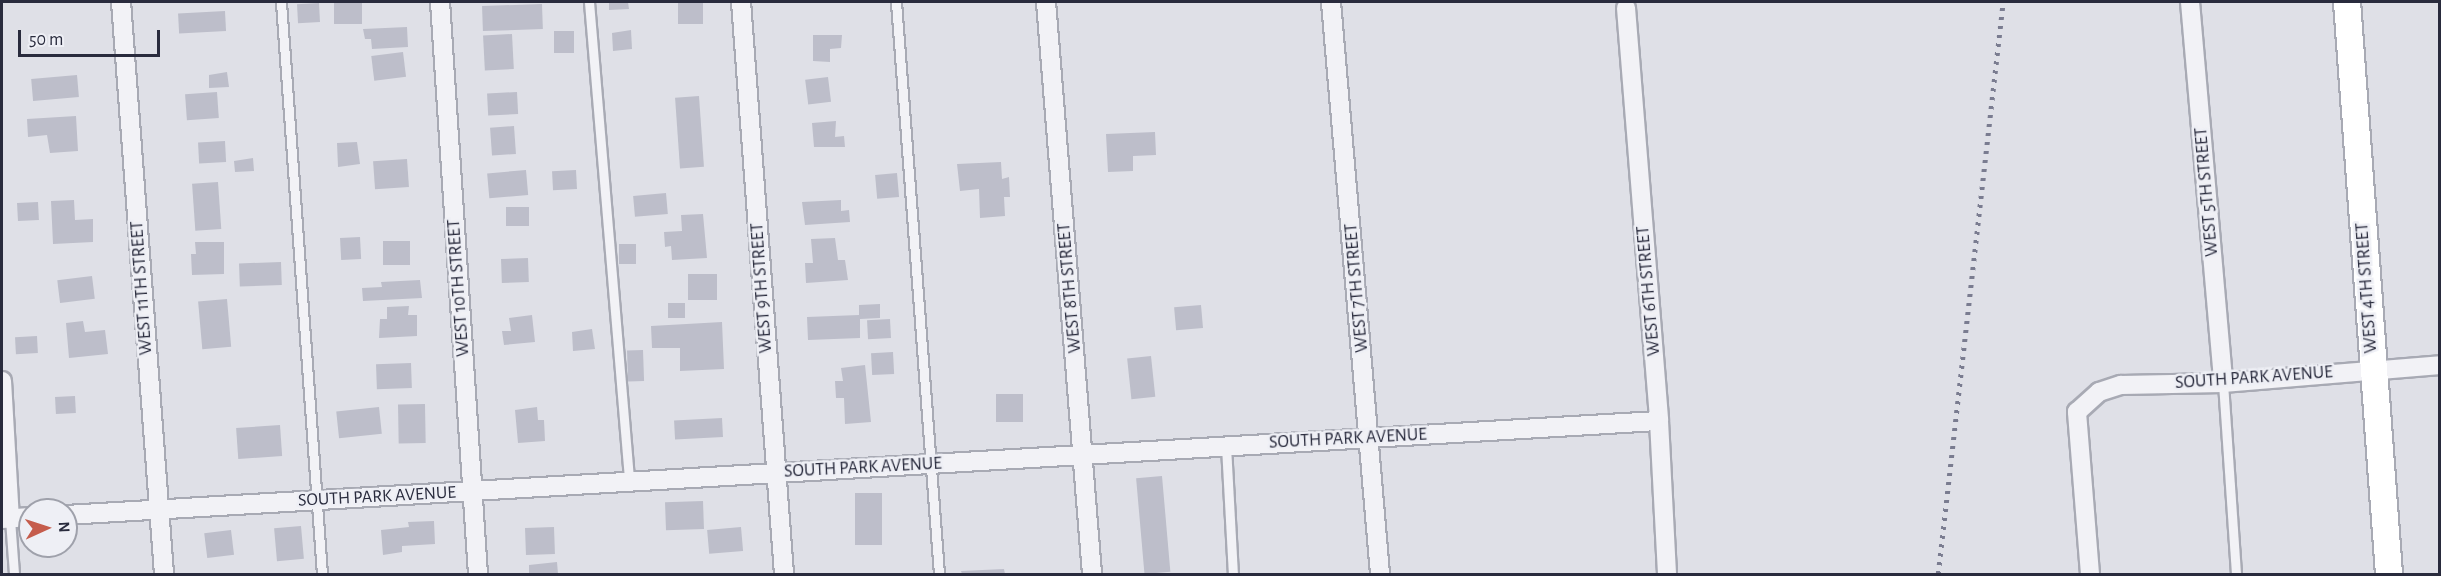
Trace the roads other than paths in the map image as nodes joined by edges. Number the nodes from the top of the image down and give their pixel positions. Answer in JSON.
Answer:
{"nodes":[{"id":1,"x":121,"y":2,"type":"edge"},
{"id":2,"x":281,"y":2,"type":"edge"},
{"id":3,"x":440,"y":2,"type":"edge"},
{"id":4,"x":589,"y":2,"type":"edge"},
{"id":5,"x":741,"y":2,"type":"edge"},
{"id":6,"x":896,"y":2,"type":"edge"},
{"id":7,"x":1046,"y":2,"type":"edge"},
{"id":8,"x":1331,"y":2,"type":"edge"},
{"id":9,"x":2190,"y":2,"type":"edge"},
{"id":10,"x":2347,"y":2,"type":"edge"},
{"id":11,"x":1626,"y":8,"type":"dead end"},
{"id":12,"x":2439,"y":365,"type":"edge"},
{"id":13,"x":2373,"y":370,"type":"junction"},
{"id":14,"x":2,"y":381,"type":"edge"},
{"id":15,"x":2223,"y":383,"type":"junction"},
{"id":16,"x":1659,"y":421,"type":"junction"},
{"id":17,"x":1370,"y":438,"type":"junction"},
{"id":18,"x":1226,"y":446,"type":"junction"},
{"id":19,"x":1084,"y":455,"type":"junction"},
{"id":20,"x":931,"y":464,"type":"junction"},
{"id":21,"x":776,"y":473,"type":"junction"},
{"id":22,"x":629,"y":482,"type":"junction"},
{"id":23,"x":472,"y":491,"type":"junction"},
{"id":24,"x":316,"y":500,"type":"junction"},
{"id":25,"x":159,"y":510,"type":"junction"},
{"id":26,"x":78,"y":514,"type":"edge"},
{"id":27,"x":6,"y":519,"type":"edge"},
{"id":28,"x":14,"y":574,"type":"edge"},
{"id":29,"x":164,"y":574,"type":"edge"},
{"id":30,"x":321,"y":574,"type":"edge"},
{"id":31,"x":478,"y":574,"type":"edge"},
{"id":32,"x":784,"y":574,"type":"edge"},
{"id":33,"x":939,"y":574,"type":"edge"},
{"id":34,"x":1092,"y":574,"type":"edge"},
{"id":35,"x":1233,"y":574,"type":"edge"},
{"id":36,"x":1380,"y":574,"type":"edge"},
{"id":37,"x":1668,"y":574,"type":"edge"},
{"id":38,"x":2090,"y":574,"type":"edge"},
{"id":39,"x":2236,"y":574,"type":"edge"},
{"id":40,"x":2389,"y":574,"type":"edge"}],
"edges":[{"from":1,"to":25,"type":"street","name":"WEST 11TH STREET"},
{"from":2,"to":24,"type":"lane"},
{"from":3,"to":23,"type":"street","name":"WEST 10TH STREET"},
{"from":4,"to":22,"type":"lane"},
{"from":5,"to":21,"type":"street","name":"WEST 9TH STREET"},
{"from":6,"to":20,"type":"lane"},
{"from":7,"to":19,"type":"street","name":"WEST 8TH STREET"},
{"from":8,"to":17,"type":"street","name":"WEST 7TH STREET"},
{"from":9,"to":15,"type":"street","name":"WEST 5TH STREET"},
{"from":10,"to":13,"type":"main road","name":"WEST 4TH STREET"},
{"from":11,"to":16,"type":"street","name":"WEST 6TH STREET"},
{"from":12,"to":13,"type":"street","name":"SOUTH PARK AVENUE"},
{"from":13,"to":15,"type":"street","name":"SOUTH PARK AVENUE"},
{"from":13,"to":40,"type":"main road","name":"WEST 4TH STREET"},
{"from":14,"to":27,"type":"street"},
{"from":15,"to":38,"type":"street","name":"SOUTH PARK AVENUE"},
{"from":15,"to":39,"type":"lane"},
{"from":16,"to":17,"type":"street","name":"SOUTH PARK AVENUE"},
{"from":16,"to":37,"type":"street","name":"WEST 6TH STREET"},
{"from":17,"to":18,"type":"street","name":"SOUTH PARK AVENUE"},
{"from":17,"to":36,"type":"street","name":"WEST 7TH STREET"},
{"from":18,"to":19,"type":"street","name":"SOUTH PARK AVENUE"},
{"from":18,"to":35,"type":"lane"},
{"from":19,"to":20,"type":"street","name":"SOUTH PARK AVENUE"},
{"from":19,"to":34,"type":"street","name":"WEST 8TH STREET"},
{"from":20,"to":21,"type":"street","name":"SOUTH PARK AVENUE"},
{"from":20,"to":33,"type":"lane"},
{"from":21,"to":22,"type":"street","name":"SOUTH PARK AVENUE"},
{"from":21,"to":32,"type":"street","name":"WEST 9TH STREET"},
{"from":22,"to":23,"type":"street","name":"SOUTH PARK AVENUE"},
{"from":23,"to":24,"type":"street","name":"SOUTH PARK AVENUE"},
{"from":23,"to":31,"type":"street","name":"WEST 10TH STREET"},
{"from":24,"to":25,"type":"street","name":"SOUTH PARK AVENUE"},
{"from":24,"to":30,"type":"lane"},
{"from":25,"to":26,"type":"street","name":"SOUTH PARK AVENUE"},
{"from":25,"to":29,"type":"street","name":"WEST 11TH STREET"},
{"from":27,"to":28,"type":"lane"}]}
